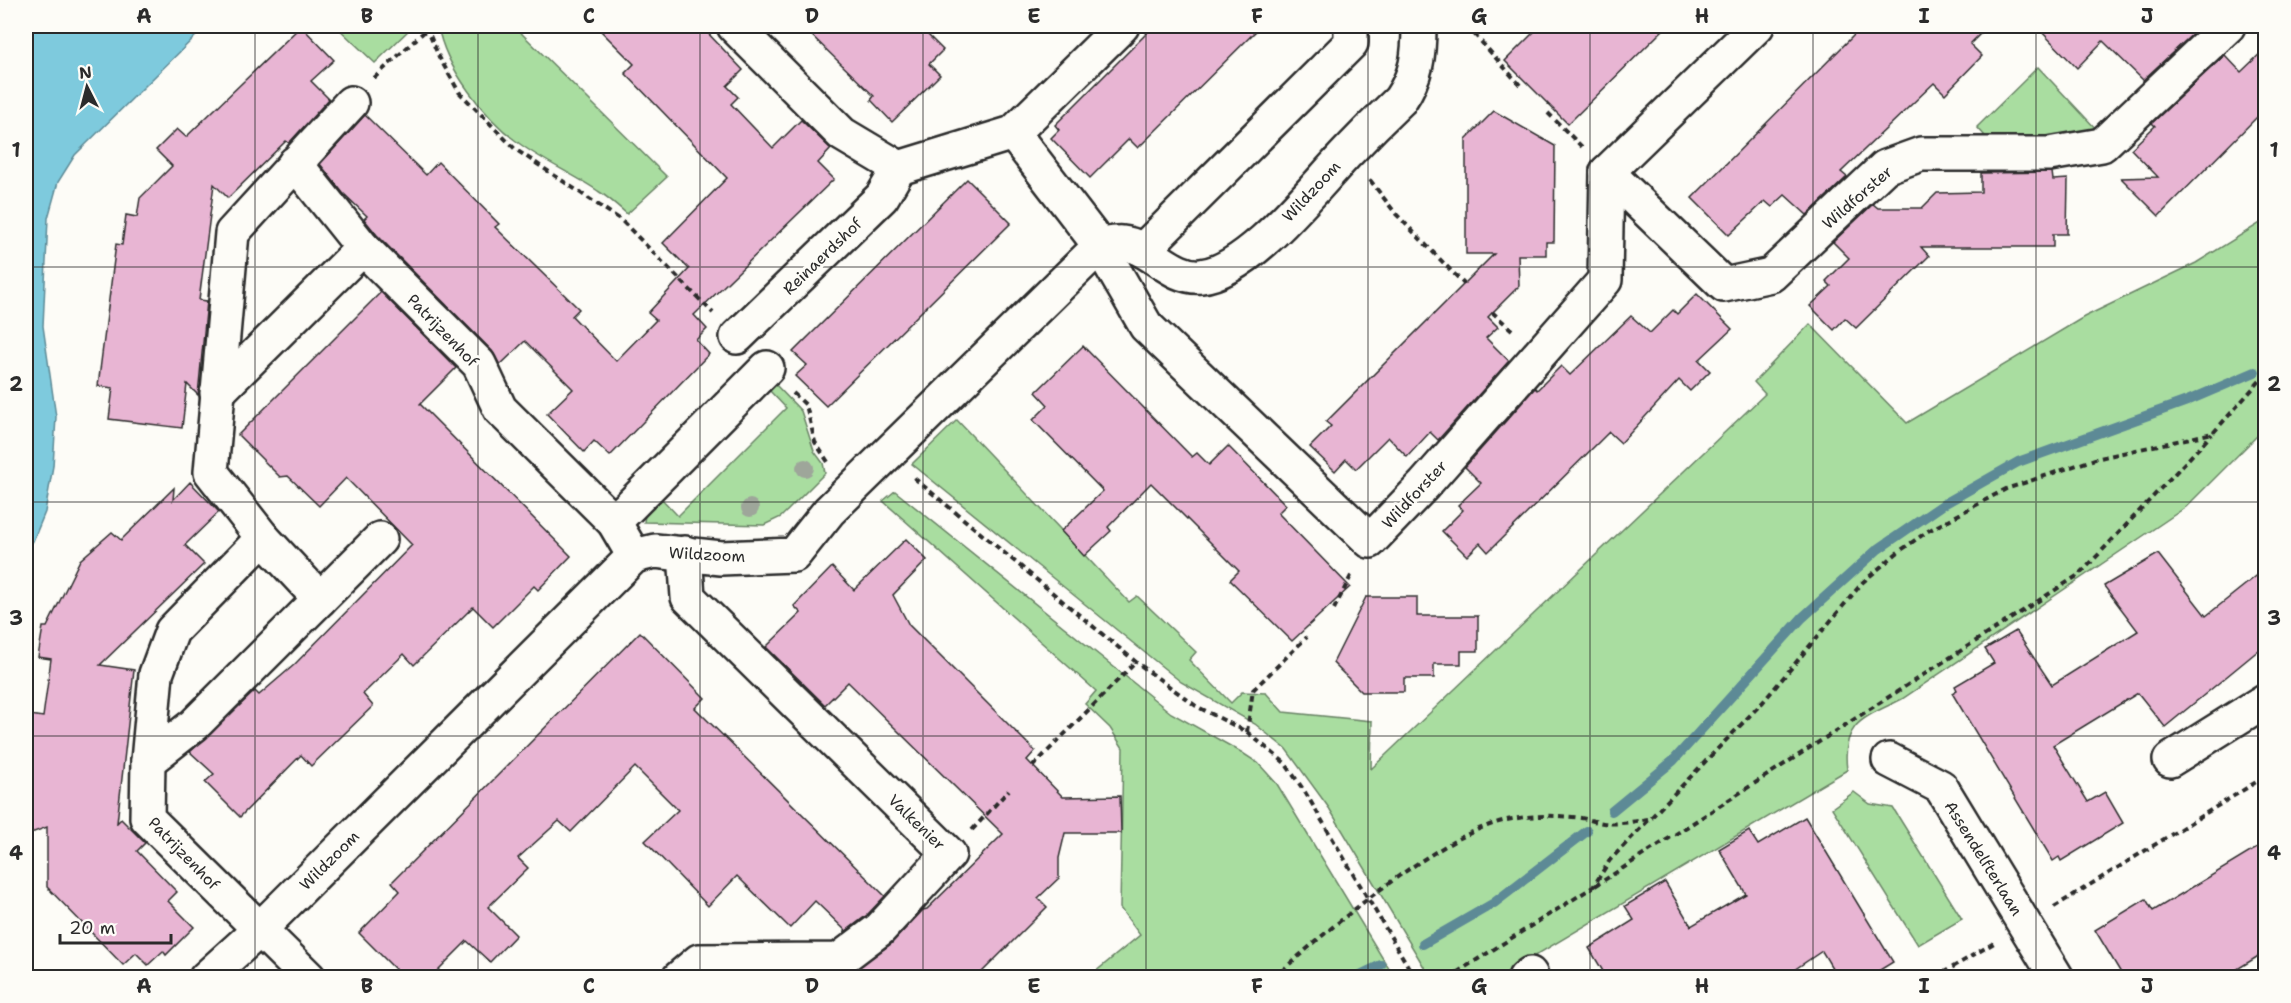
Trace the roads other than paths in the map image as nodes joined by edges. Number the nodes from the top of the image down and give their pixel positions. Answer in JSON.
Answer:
{"nodes":[{"id":1,"x":734,"y":26,"type":"edge"},
{"id":2,"x":1122,"y":26,"type":"edge"},
{"id":3,"x":1351,"y":26,"type":"edge"},
{"id":4,"x":1419,"y":26,"type":"edge"},
{"id":5,"x":1757,"y":26,"type":"edge"},
{"id":6,"x":2228,"y":26,"type":"edge"},
{"id":7,"x":351,"y":103,"type":"road end"},
{"id":8,"x":1013,"y":133,"type":"junction"},
{"id":9,"x":295,"y":164,"type":"junction"},
{"id":10,"x":899,"y":168,"type":"junction"},
{"id":11,"x":1607,"y":172,"type":"junction"},
{"id":12,"x":1100,"y":246,"type":"junction"},
{"id":13,"x":363,"y":248,"type":"junction"},
{"id":14,"x":1143,"y":250,"type":"junction"},
{"id":15,"x":737,"y":337,"type":"road end"},
{"id":16,"x":767,"y":368,"type":"road end"},
{"id":17,"x":217,"y":393,"type":"junction"},
{"id":18,"x":614,"y":522,"type":"junction"},
{"id":19,"x":263,"y":538,"type":"junction"},
{"id":20,"x":380,"y":539,"type":"dead end"},
{"id":21,"x":685,"y":553,"type":"junction"},
{"id":22,"x":634,"y":556,"type":"junction"},
{"id":23,"x":320,"y":599,"type":"junction"},
{"id":24,"x":2265,"y":700,"type":"edge"},
{"id":25,"x":1890,"y":760,"type":"dead end"},
{"id":26,"x":2170,"y":760,"type":"dead end"},
{"id":27,"x":147,"y":761,"type":"junction"},
{"id":28,"x":260,"y":930,"type":"junction"},
{"id":29,"x":206,"y":978,"type":"edge"},
{"id":30,"x":309,"y":978,"type":"edge"},
{"id":31,"x":679,"y":978,"type":"edge"},
{"id":32,"x":1525,"y":978,"type":"edge"},
{"id":33,"x":1532,"y":978,"type":"edge"},
{"id":34,"x":2057,"y":978,"type":"edge"}],
"edges":[{"from":1,"to":10,"type":"street"},
{"from":2,"to":8,"type":"street"},
{"from":3,"to":14,"type":"street"},
{"from":4,"to":14,"type":"street","name":"Wildzoom"},
{"from":5,"to":11,"type":"street"},
{"from":6,"to":11,"type":"street","name":"Wildforster"},
{"from":7,"to":9,"type":"street"},
{"from":8,"to":10,"type":"street"},
{"from":8,"to":12,"type":"street"},
{"from":9,"to":13,"type":"street","name":"Patrijzenhof"},
{"from":9,"to":17,"type":"street"},
{"from":10,"to":15,"type":"street","name":"Reinaerdshof"},
{"from":11,"to":12,"type":"street","name":"Wildforster"},
{"from":12,"to":14,"type":"street","name":"Wildzoom"},
{"from":12,"to":21,"type":"street","name":"Wildzoom"},
{"from":13,"to":17,"type":"street"},
{"from":13,"to":18,"type":"street","name":"Patrijzenhof"},
{"from":16,"to":18,"type":"street"},
{"from":17,"to":19,"type":"street"},
{"from":18,"to":22,"type":"street","name":"Patrijzenhof"},
{"from":19,"to":23,"type":"street"},
{"from":19,"to":27,"type":"street","name":"Patrijzenhof"},
{"from":20,"to":23,"type":"street"},
{"from":21,"to":22,"type":"street","name":"Wildzoom"},
{"from":21,"to":31,"type":"street","name":"Valkenier"},
{"from":22,"to":28,"type":"street","name":"Wildzoom"},
{"from":23,"to":27,"type":"street"},
{"from":24,"to":26,"type":"street"},
{"from":25,"to":34,"type":"street","name":"Assendelfterlaan"},
{"from":27,"to":28,"type":"street","name":"Patrijzenhof"},
{"from":28,"to":29,"type":"street","name":"Wildzoom"},
{"from":28,"to":30,"type":"street"},
{"from":32,"to":33,"type":"street"}]}
